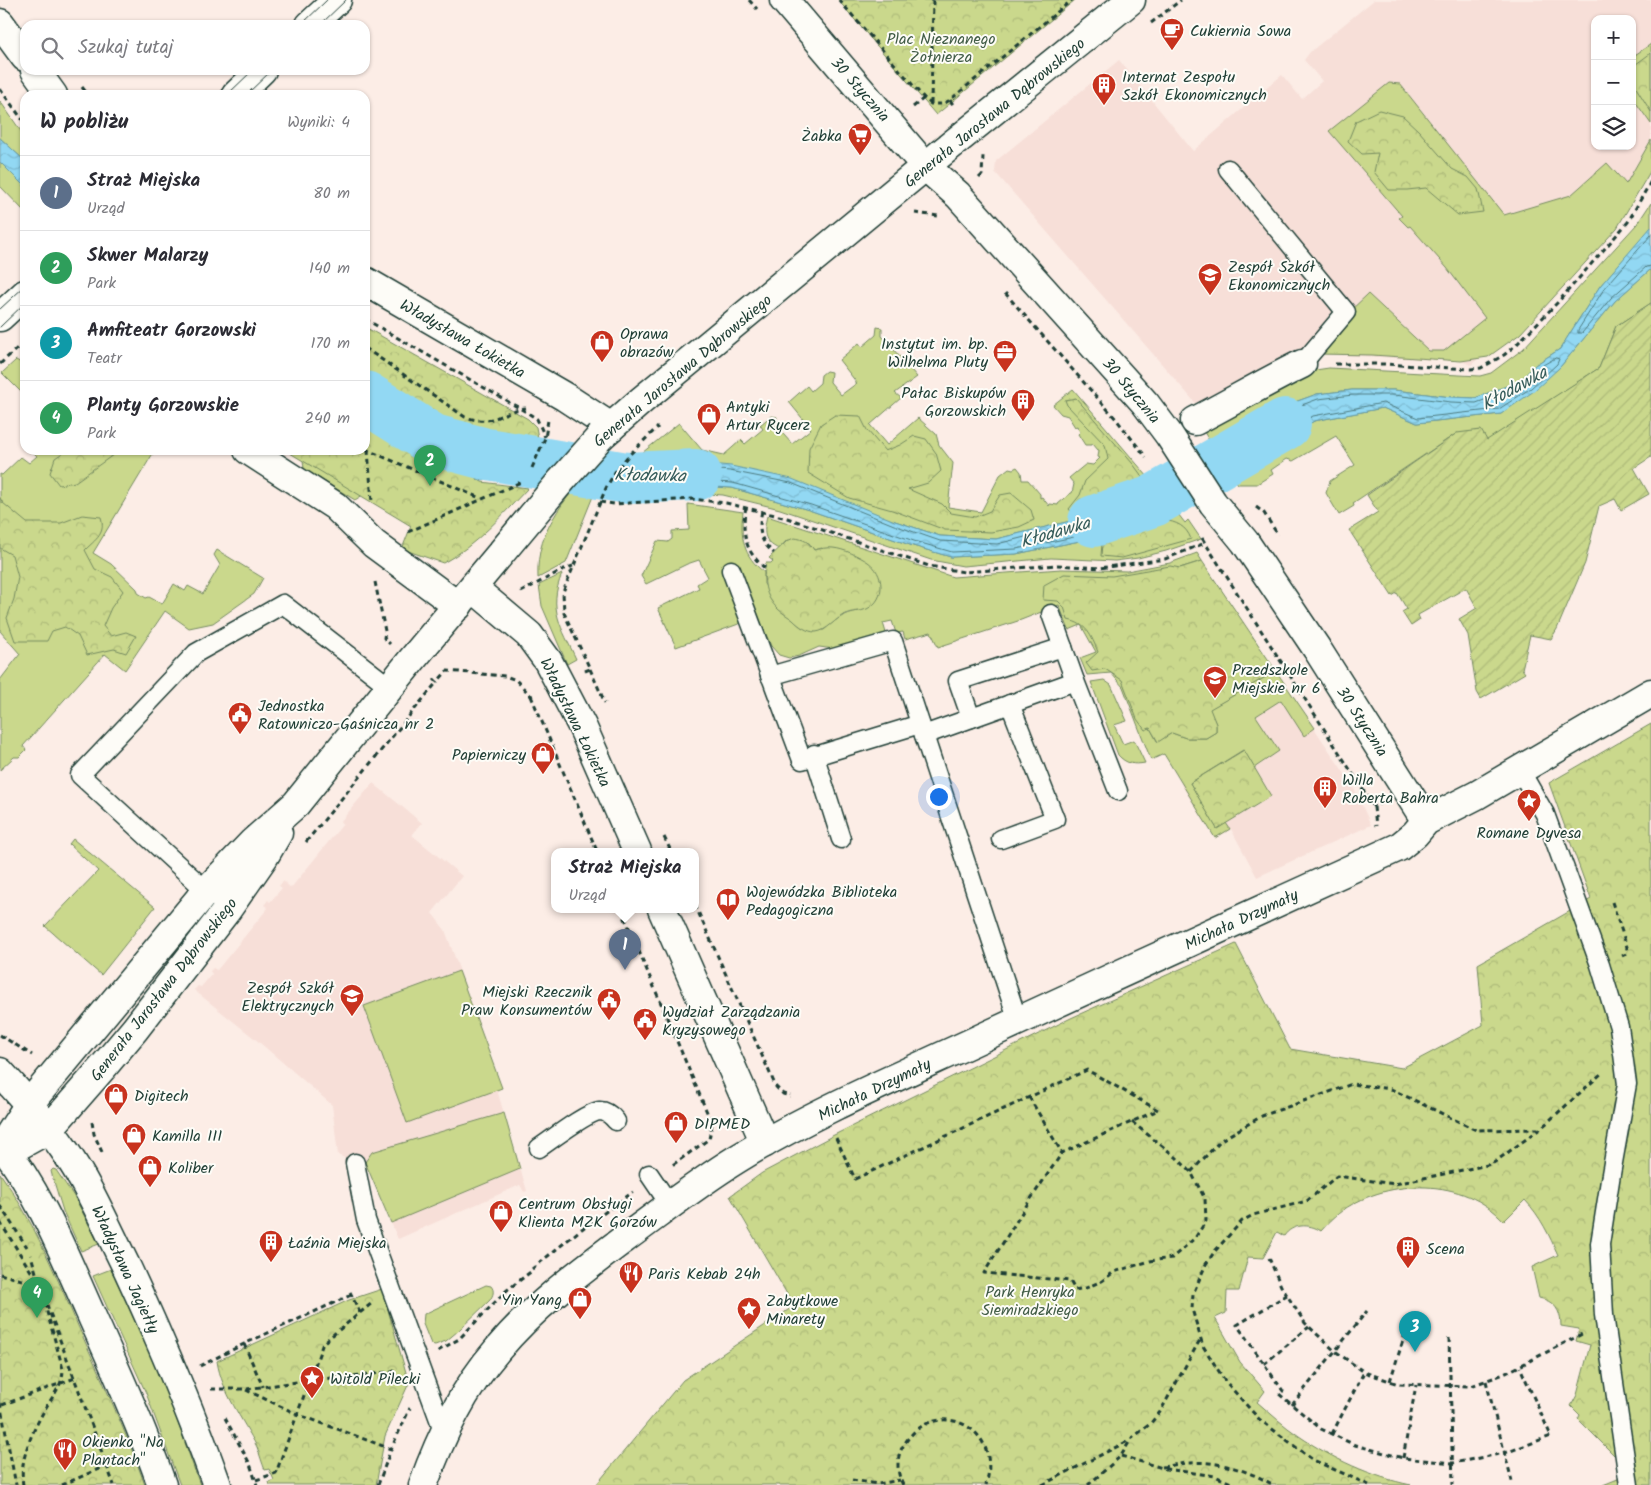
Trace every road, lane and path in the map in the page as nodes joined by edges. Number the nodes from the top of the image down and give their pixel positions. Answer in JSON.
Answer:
{"nodes":[{"id":1,"x":337,"y":0,"type":"edge"},
{"id":2,"x":784,"y":0,"type":"edge"},
{"id":3,"x":933,"y":0,"type":"edge"},
{"id":4,"x":1072,"y":0,"type":"edge"},
{"id":5,"x":1131,"y":0,"type":"edge"},
{"id":6,"x":841,"y":1,"type":"edge"},
{"id":7,"x":315,"y":20,"type":"edge"},
{"id":8,"x":0,"y":23,"type":"edge"},
{"id":9,"x":20,"y":50,"type":"edge"},
{"id":10,"x":39,"y":75,"type":"edge"},
{"id":11,"x":257,"y":75,"type":"edge"},
{"id":12,"x":0,"y":89,"type":"edge"},
{"id":13,"x":49,"y":90,"type":"edge"},
{"id":14,"x":241,"y":90,"type":"edge"},
{"id":15,"x":931,"y":104,"type":"junction"},
{"id":16,"x":20,"y":116,"type":"edge"},
{"id":17,"x":926,"y":167,"type":"junction"},
{"id":18,"x":1228,"y":170,"type":"dead end"},
{"id":19,"x":1651,"y":181,"type":"edge"},
{"id":20,"x":937,"y":217,"type":"dead end"},
{"id":21,"x":943,"y":224,"type":"dead end"},
{"id":22,"x":370,"y":284,"type":"edge"},
{"id":23,"x":1001,"y":289,"type":"dead end"},
{"id":24,"x":20,"y":302,"type":"edge"},
{"id":25,"x":9,"y":319,"type":"edge"},
{"id":26,"x":370,"y":322,"type":"edge"},
{"id":27,"x":20,"y":346,"type":"edge"},
{"id":28,"x":370,"y":352,"type":"edge"},
{"id":29,"x":0,"y":364,"type":"edge"},
{"id":30,"x":1302,"y":364,"type":"junction"},
{"id":31,"x":530,"y":407,"type":"dead end"},
{"id":32,"x":519,"y":408,"type":"junction"},
{"id":33,"x":1195,"y":421,"type":"joint"},
{"id":34,"x":606,"y":432,"type":"junction"},
{"id":35,"x":1173,"y":442,"type":"junction"},
{"id":36,"x":370,"y":450,"type":"edge"},
{"id":37,"x":256,"y":455,"type":"edge"},
{"id":38,"x":368,"y":455,"type":"edge"},
{"id":39,"x":628,"y":456,"type":"dead end"},
{"id":40,"x":1152,"y":464,"type":"dead end"},
{"id":41,"x":531,"y":471,"type":"dead end"},
{"id":42,"x":481,"y":498,"type":"dead end"},
{"id":43,"x":600,"y":502,"type":"junction"},
{"id":44,"x":746,"y":507,"type":"junction"},
{"id":45,"x":373,"y":508,"type":"dead end"},
{"id":46,"x":762,"y":511,"type":"junction"},
{"id":47,"x":1200,"y":534,"type":"dead end"},
{"id":48,"x":1204,"y":543,"type":"junction"},
{"id":49,"x":774,"y":553,"type":"dead end"},
{"id":50,"x":574,"y":566,"type":"dead end"},
{"id":51,"x":765,"y":568,"type":"dead end"},
{"id":52,"x":731,"y":570,"type":"dead end"},
{"id":53,"x":465,"y":597,"type":"junction"},
{"id":54,"x":1052,"y":614,"type":"dead end"},
{"id":55,"x":1063,"y":647,"type":"junction"},
{"id":56,"x":770,"y":676,"type":"junction"},
{"id":57,"x":1075,"y":681,"type":"junction"},
{"id":58,"x":390,"y":687,"type":"junction"},
{"id":59,"x":1651,"y":694,"type":"edge"},
{"id":60,"x":531,"y":696,"type":"dead end"},
{"id":61,"x":1010,"y":704,"type":"junction"},
{"id":62,"x":971,"y":718,"type":"junction"},
{"id":63,"x":922,"y":729,"type":"junction"},
{"id":64,"x":814,"y":754,"type":"junction"},
{"id":65,"x":1520,"y":770,"type":"junction"},
{"id":66,"x":1406,"y":790,"type":"junction"},
{"id":67,"x":1118,"y":791,"type":"dead end"},
{"id":68,"x":296,"y":804,"type":"junction"},
{"id":69,"x":1426,"y":821,"type":"junction"},
{"id":70,"x":841,"y":839,"type":"dead end"},
{"id":71,"x":1001,"y":839,"type":"dead end"},
{"id":72,"x":596,"y":848,"type":"edge"},
{"id":73,"x":636,"y":848,"type":"edge"},
{"id":74,"x":206,"y":891,"type":"junction"},
{"id":75,"x":226,"y":910,"type":"junction"},
{"id":76,"x":623,"y":913,"type":"edge"},
{"id":77,"x":664,"y":913,"type":"edge"},
{"id":78,"x":1018,"y":1021,"type":"junction"},
{"id":79,"x":1623,"y":1054,"type":"junction"},
{"id":80,"x":0,"y":1072,"type":"edge"},
{"id":81,"x":1029,"y":1098,"type":"junction"},
{"id":82,"x":29,"y":1104,"type":"junction"},
{"id":83,"x":616,"y":1121,"type":"dead end"},
{"id":84,"x":1132,"y":1122,"type":"junction"},
{"id":85,"x":1540,"y":1129,"type":"junction"},
{"id":86,"x":49,"y":1130,"type":"junction"},
{"id":87,"x":765,"y":1143,"type":"junction"},
{"id":88,"x":3,"y":1147,"type":"edge"},
{"id":89,"x":539,"y":1148,"type":"dead end"},
{"id":90,"x":842,"y":1151,"type":"dead end"},
{"id":91,"x":1062,"y":1153,"type":"junction"},
{"id":92,"x":352,"y":1172,"type":"dead end"},
{"id":93,"x":1192,"y":1172,"type":"junction"},
{"id":94,"x":651,"y":1176,"type":"junction"},
{"id":95,"x":670,"y":1205,"type":"junction"},
{"id":96,"x":0,"y":1206,"type":"edge"},
{"id":97,"x":0,"y":1222,"type":"edge"},
{"id":98,"x":1270,"y":1258,"type":"dead end"},
{"id":99,"x":532,"y":1269,"type":"dead end"},
{"id":100,"x":0,"y":1274,"type":"edge"},
{"id":101,"x":40,"y":1285,"type":"junction"},
{"id":102,"x":390,"y":1288,"type":"junction"},
{"id":103,"x":1286,"y":1295,"type":"junction"},
{"id":104,"x":1367,"y":1311,"type":"dead end"},
{"id":105,"x":360,"y":1313,"type":"junction"},
{"id":106,"x":1605,"y":1322,"type":"junction"},
{"id":107,"x":1408,"y":1325,"type":"dead end"},
{"id":108,"x":1309,"y":1327,"type":"junction"},
{"id":109,"x":1201,"y":1338,"type":"junction"},
{"id":110,"x":1449,"y":1338,"type":"dead end"},
{"id":111,"x":244,"y":1344,"type":"junction"},
{"id":112,"x":1335,"y":1351,"type":"junction"},
{"id":113,"x":1264,"y":1364,"type":"junction"},
{"id":114,"x":1520,"y":1367,"type":"junction"},
{"id":115,"x":197,"y":1368,"type":"dead end"},
{"id":116,"x":1364,"y":1372,"type":"junction"},
{"id":117,"x":75,"y":1378,"type":"junction"},
{"id":118,"x":424,"y":1378,"type":"junction"},
{"id":119,"x":1390,"y":1381,"type":"junction"},
{"id":120,"x":1486,"y":1381,"type":"junction"},
{"id":121,"x":60,"y":1384,"type":"junction"},
{"id":122,"x":1416,"y":1385,"type":"junction"},
{"id":123,"x":1450,"y":1386,"type":"junction"},
{"id":124,"x":263,"y":1387,"type":"dead end"},
{"id":125,"x":232,"y":1388,"type":"dead end"},
{"id":126,"x":209,"y":1389,"type":"dead end"},
{"id":127,"x":246,"y":1389,"type":"dead end"},
{"id":128,"x":1,"y":1404,"type":"edge"},
{"id":129,"x":1292,"y":1405,"type":"junction"},
{"id":130,"x":297,"y":1414,"type":"junction"},
{"id":131,"x":444,"y":1433,"type":"junction"},
{"id":132,"x":1332,"y":1434,"type":"junction"},
{"id":133,"x":1131,"y":1439,"type":"junction"},
{"id":134,"x":391,"y":1449,"type":"junction"},
{"id":135,"x":1505,"y":1453,"type":"junction"},
{"id":136,"x":1120,"y":1456,"type":"junction"},
{"id":137,"x":1402,"y":1458,"type":"junction"},
{"id":138,"x":1453,"y":1462,"type":"junction"},
{"id":139,"x":108,"y":1465,"type":"junction"},
{"id":140,"x":1162,"y":1468,"type":"junction"},
{"id":141,"x":256,"y":1480,"type":"dead end"},
{"id":142,"x":852,"y":1480,"type":"dead end"},
{"id":143,"x":900,"y":1480,"type":"junction"},
{"id":144,"x":16,"y":1485,"type":"edge"},
{"id":145,"x":23,"y":1485,"type":"edge"},
{"id":146,"x":62,"y":1485,"type":"edge"},
{"id":147,"x":114,"y":1485,"type":"edge"},
{"id":148,"x":162,"y":1485,"type":"edge"},
{"id":149,"x":216,"y":1485,"type":"edge"},
{"id":150,"x":378,"y":1485,"type":"edge"},
{"id":151,"x":423,"y":1485,"type":"edge"},
{"id":152,"x":878,"y":1485,"type":"edge"},
{"id":153,"x":902,"y":1485,"type":"edge"},
{"id":154,"x":986,"y":1485,"type":"edge"},
{"id":155,"x":1042,"y":1485,"type":"edge"},
{"id":156,"x":1088,"y":1485,"type":"edge"},
{"id":157,"x":1236,"y":1485,"type":"edge"},
{"id":158,"x":1274,"y":1485,"type":"edge"},
{"id":159,"x":1369,"y":1485,"type":"edge"},
{"id":160,"x":1453,"y":1485,"type":"edge"},
{"id":161,"x":1513,"y":1485,"type":"edge"},
{"id":162,"x":1629,"y":1485,"type":"edge"}],
"edges":[{"from":1,"to":7,"type":"main road"},
{"from":2,"to":17,"type":"main road","name":"30 Stycznia"},
{"from":3,"to":15,"type":"path"},
{"from":4,"to":15,"type":"path"},
{"from":5,"to":17,"type":"main road","name":"Generała Jarosława Dąbrowskiego"},
{"from":6,"to":15,"type":"path"},
{"from":8,"to":9,"type":"main road"},
{"from":10,"to":13,"type":"main road"},
{"from":11,"to":14,"type":"main road"},
{"from":12,"to":16,"type":"path"},
{"from":17,"to":34,"type":"main road","name":"Generała Jarosława Dąbrowskiego"},
{"from":17,"to":35,"type":"main road","name":"30 Stycznia"},
{"from":18,"to":30,"type":"lane"},
{"from":19,"to":30,"type":"path"},
{"from":20,"to":21,"type":"path"},
{"from":22,"to":34,"type":"main road","name":"Władysława Łokietka"},
{"from":23,"to":40,"type":"path"},
{"from":24,"to":25,"type":"main road"},
{"from":26,"to":32,"type":"path"},
{"from":27,"to":29,"type":"path"},
{"from":28,"to":32,"type":"path"},
{"from":30,"to":33,"type":"main road"},
{"from":31,"to":32,"type":"path"},
{"from":32,"to":41,"type":"path"},
{"from":33,"to":35,"type":"lane"},
{"from":34,"to":53,"type":"main road","name":"Generała Jarosława Dąbrowskiego","bridge":true},
{"from":35,"to":66,"type":"main road","name":"30 Stycznia"},
{"from":36,"to":42,"type":"path"},
{"from":37,"to":53,"type":"main road","name":"Władysława Łokietka"},
{"from":38,"to":45,"type":"path"},
{"from":39,"to":43,"type":"path"},
{"from":43,"to":44,"type":"path"},
{"from":43,"to":50,"type":"path"},
{"from":44,"to":46,"type":"path"},
{"from":44,"to":51,"type":"path"},
{"from":46,"to":48,"type":"path"},
{"from":46,"to":49,"type":"path"},
{"from":47,"to":48,"type":"path"},
{"from":48,"to":66,"type":"path"},
{"from":52,"to":56,"type":"lane"},
{"from":53,"to":58,"type":"main road","name":"Generała Jarosława Dąbrowskiego"},
{"from":53,"to":73,"type":"main road","name":"Władysława Łokietka"},
{"from":54,"to":55,"type":"lane"},
{"from":55,"to":57,"type":"lane"},
{"from":55,"to":62,"type":"lane"},
{"from":56,"to":63,"type":"lane"},
{"from":56,"to":64,"type":"lane"},
{"from":57,"to":61,"type":"lane"},
{"from":57,"to":67,"type":"lane"},
{"from":58,"to":68,"type":"main road","name":"Generała Jarosława Dąbrowskiego"},
{"from":58,"to":74,"type":"lane"},
{"from":59,"to":65,"type":"main road","name":"Michała Drzymały"},
{"from":60,"to":72,"type":"path"},
{"from":61,"to":62,"type":"lane"},
{"from":61,"to":71,"type":"lane"},
{"from":62,"to":63,"type":"lane"},
{"from":63,"to":64,"type":"lane"},
{"from":63,"to":78,"type":"lane"},
{"from":64,"to":70,"type":"lane"},
{"from":65,"to":69,"type":"main road","name":"Michała Drzymały"},
{"from":65,"to":79,"type":"lane"},
{"from":66,"to":69,"type":"main road","name":"30 Stycznia"},
{"from":68,"to":74,"type":"main road","name":"Generała Jarosława Dąbrowskiego"},
{"from":68,"to":75,"type":"main road","name":"Generała Jarosława Dąbrowskiego"},
{"from":69,"to":78,"type":"main road","name":"Michała Drzymały"},
{"from":74,"to":75,"type":"lane"},
{"from":74,"to":82,"type":"main road","name":"Generała Jarosława Dąbrowskiego"},
{"from":75,"to":86,"type":"main road","name":"Generała Jarosława Dąbrowskiego"},
{"from":76,"to":94,"type":"path"},
{"from":77,"to":87,"type":"main road"},
{"from":78,"to":87,"type":"main road","name":"Michała Drzymały"},
{"from":79,"to":85,"type":"path"},
{"from":79,"to":106,"type":"lane"},
{"from":80,"to":82,"type":"main road","name":"Władysława Jagiełły"},
{"from":81,"to":84,"type":"path"},
{"from":81,"to":90,"type":"path"},
{"from":81,"to":91,"type":"path"},
{"from":82,"to":86,"type":"main road","name":"Władysława Jagiełły"},
{"from":82,"to":88,"type":"main road","name":"Generała Jarosława Dąbrowskiego"},
{"from":83,"to":89,"type":"lane"},
{"from":84,"to":91,"type":"path"},
{"from":84,"to":93,"type":"path"},
{"from":85,"to":93,"type":"path"},
{"from":85,"to":109,"type":"path"},
{"from":86,"to":88,"type":"main road","name":"Generała Jarosława Dąbrowskiego"},
{"from":86,"to":149,"type":"main road","name":"Władysława Jagiełły"},
{"from":87,"to":95,"type":"main road","name":"Michała Drzymały"},
{"from":88,"to":148,"type":"main road"},
{"from":91,"to":93,"type":"path"},
{"from":92,"to":102,"type":"lane"},
{"from":94,"to":95,"type":"lane"},
{"from":94,"to":99,"type":"path"},
{"from":95,"to":131,"type":"main road","name":"Michała Drzymały"},
{"from":96,"to":101,"type":"path"},
{"from":97,"to":101,"type":"path"},
{"from":98,"to":103,"type":"path"},
{"from":100,"to":101,"type":"path"},
{"from":101,"to":117,"type":"path"},
{"from":101,"to":121,"type":"path"},
{"from":102,"to":105,"type":"path"},
{"from":102,"to":118,"type":"lane"},
{"from":103,"to":108,"type":"path"},
{"from":103,"to":113,"type":"path"},
{"from":104,"to":112,"type":"path"},
{"from":105,"to":111,"type":"path"},
{"from":105,"to":130,"type":"path"},
{"from":106,"to":114,"type":"path"},
{"from":106,"to":162,"type":"lane"},
{"from":107,"to":119,"type":"path"},
{"from":108,"to":112,"type":"path"},
{"from":108,"to":113,"type":"path"},
{"from":109,"to":133,"type":"path"},
{"from":109,"to":159,"type":"path"},
{"from":110,"to":123,"type":"path"},
{"from":111,"to":115,"type":"path"},
{"from":111,"to":124,"type":"path"},
{"from":112,"to":116,"type":"path"},
{"from":112,"to":129,"type":"path"},
{"from":113,"to":129,"type":"path"},
{"from":114,"to":120,"type":"path"},
{"from":114,"to":135,"type":"path"},
{"from":116,"to":119,"type":"path"},
{"from":116,"to":132,"type":"path"},
{"from":117,"to":121,"type":"path"},
{"from":117,"to":139,"type":"path"},
{"from":118,"to":131,"type":"lane"},
{"from":118,"to":134,"type":"path"},
{"from":119,"to":122,"type":"path"},
{"from":120,"to":123,"type":"path"},
{"from":120,"to":135,"type":"path"},
{"from":121,"to":128,"type":"path"},
{"from":121,"to":145,"type":"path"},
{"from":122,"to":123,"type":"path"},
{"from":122,"to":137,"type":"path"},
{"from":123,"to":138,"type":"path"},
{"from":125,"to":126,"type":"path"},
{"from":127,"to":130,"type":"path"},
{"from":128,"to":144,"type":"path"},
{"from":129,"to":132,"type":"path"},
{"from":130,"to":134,"type":"path"},
{"from":130,"to":141,"type":"path"},
{"from":131,"to":151,"type":"main road","name":"Michała Drzymały"},
{"from":132,"to":137,"type":"path"},
{"from":133,"to":136,"type":"path"},
{"from":133,"to":155,"type":"path"},
{"from":134,"to":150,"type":"path"},
{"from":135,"to":138,"type":"path"},
{"from":135,"to":161,"type":"path"},
{"from":136,"to":140,"type":"path"},
{"from":136,"to":156,"type":"path"},
{"from":137,"to":138,"type":"path"},
{"from":138,"to":160,"type":"path"},
{"from":139,"to":146,"type":"path"},
{"from":139,"to":147,"type":"path"},
{"from":140,"to":157,"type":"path"},
{"from":140,"to":158,"type":"path"},
{"from":142,"to":152,"type":"path"},
{"from":143,"to":152,"type":"path"},
{"from":143,"to":153,"type":"path"},
{"from":143,"to":154,"type":"path"}]}
